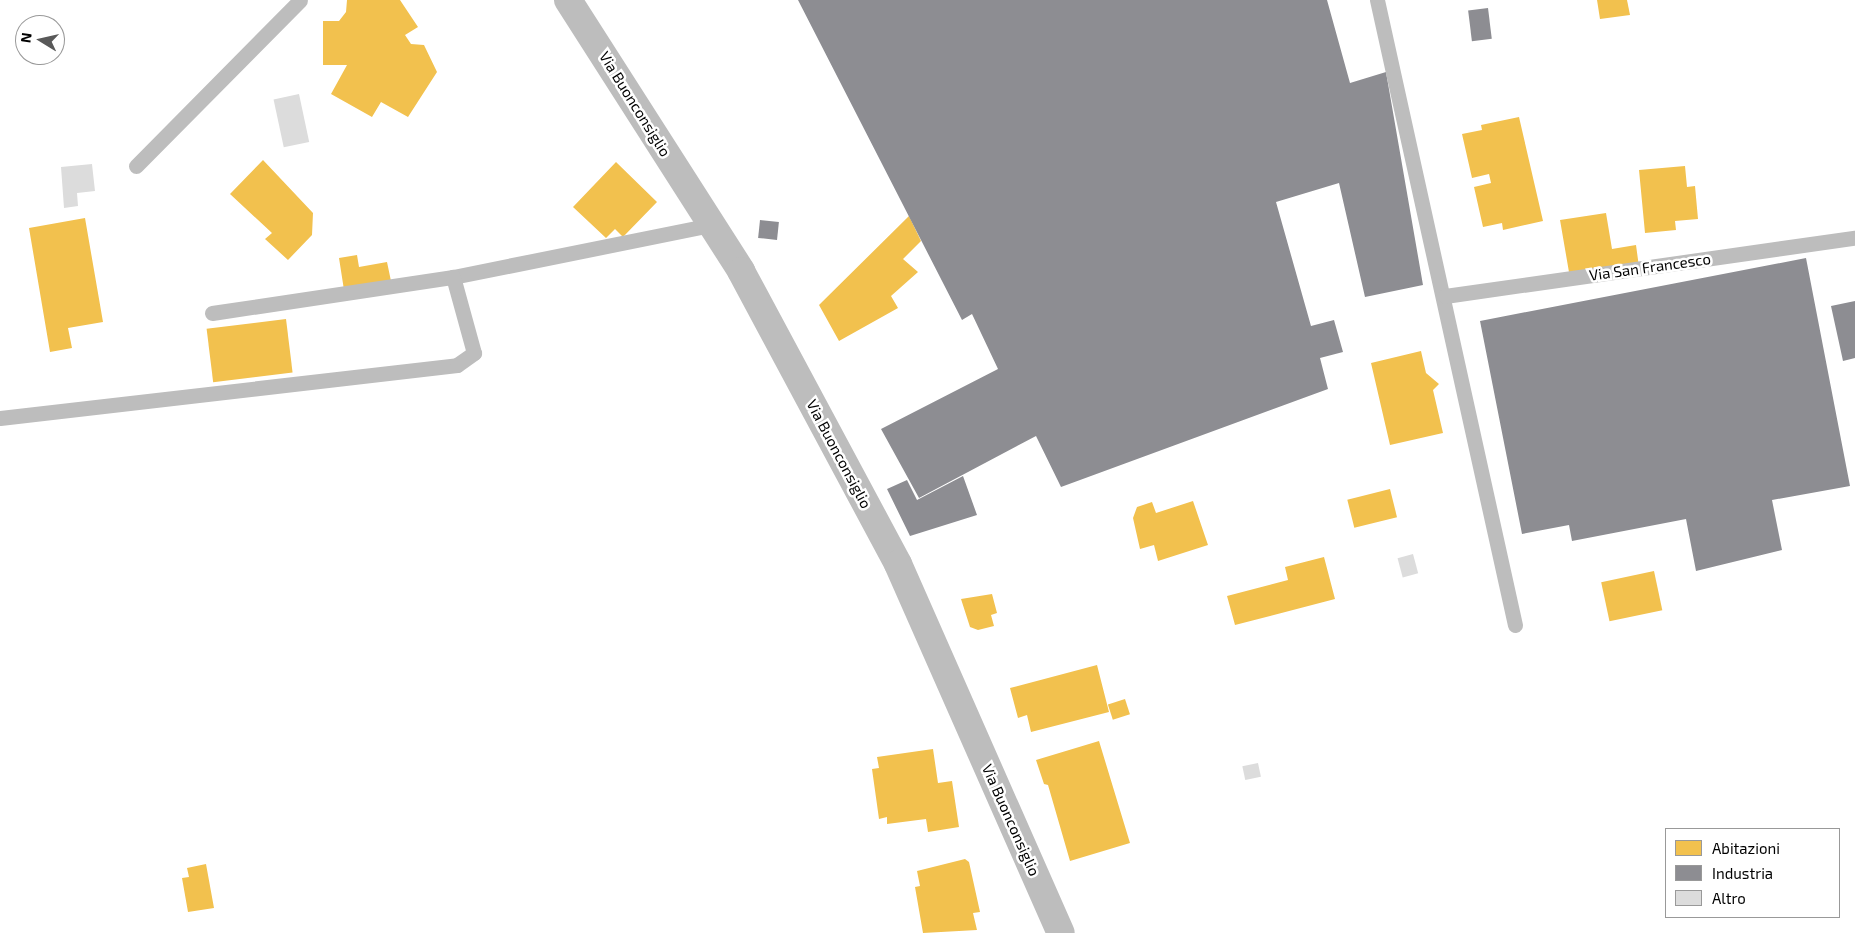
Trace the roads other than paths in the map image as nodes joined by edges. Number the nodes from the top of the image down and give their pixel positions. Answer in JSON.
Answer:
{"nodes":[{"id":1,"x":300,"y":0,"type":"edge"},
{"id":2,"x":568,"y":0,"type":"edge"},
{"id":3,"x":1377,"y":0,"type":"edge"},
{"id":4,"x":136,"y":166,"type":"dead end"},
{"id":5,"x":711,"y":225,"type":"junction"},
{"id":6,"x":1855,"y":238,"type":"edge"},
{"id":7,"x":453,"y":277,"type":"junction"},
{"id":8,"x":1444,"y":296,"type":"junction"},
{"id":9,"x":212,"y":313,"type":"dead end"},
{"id":10,"x":0,"y":418,"type":"edge"},
{"id":11,"x":1515,"y":625,"type":"dead end"},
{"id":12,"x":1061,"y":933,"type":"edge"}],
"edges":[{"from":1,"to":4,"type":"lane"},
{"from":2,"to":5,"type":"street","name":"Via Buonconsiglio"},
{"from":3,"to":8,"type":"lane"},
{"from":5,"to":7,"type":"lane"},
{"from":5,"to":12,"type":"street","name":"Via Buonconsiglio"},
{"from":6,"to":8,"type":"lane","name":"Via San Francesco"},
{"from":7,"to":9,"type":"lane"},
{"from":7,"to":10,"type":"lane"},
{"from":8,"to":11,"type":"lane"}]}
